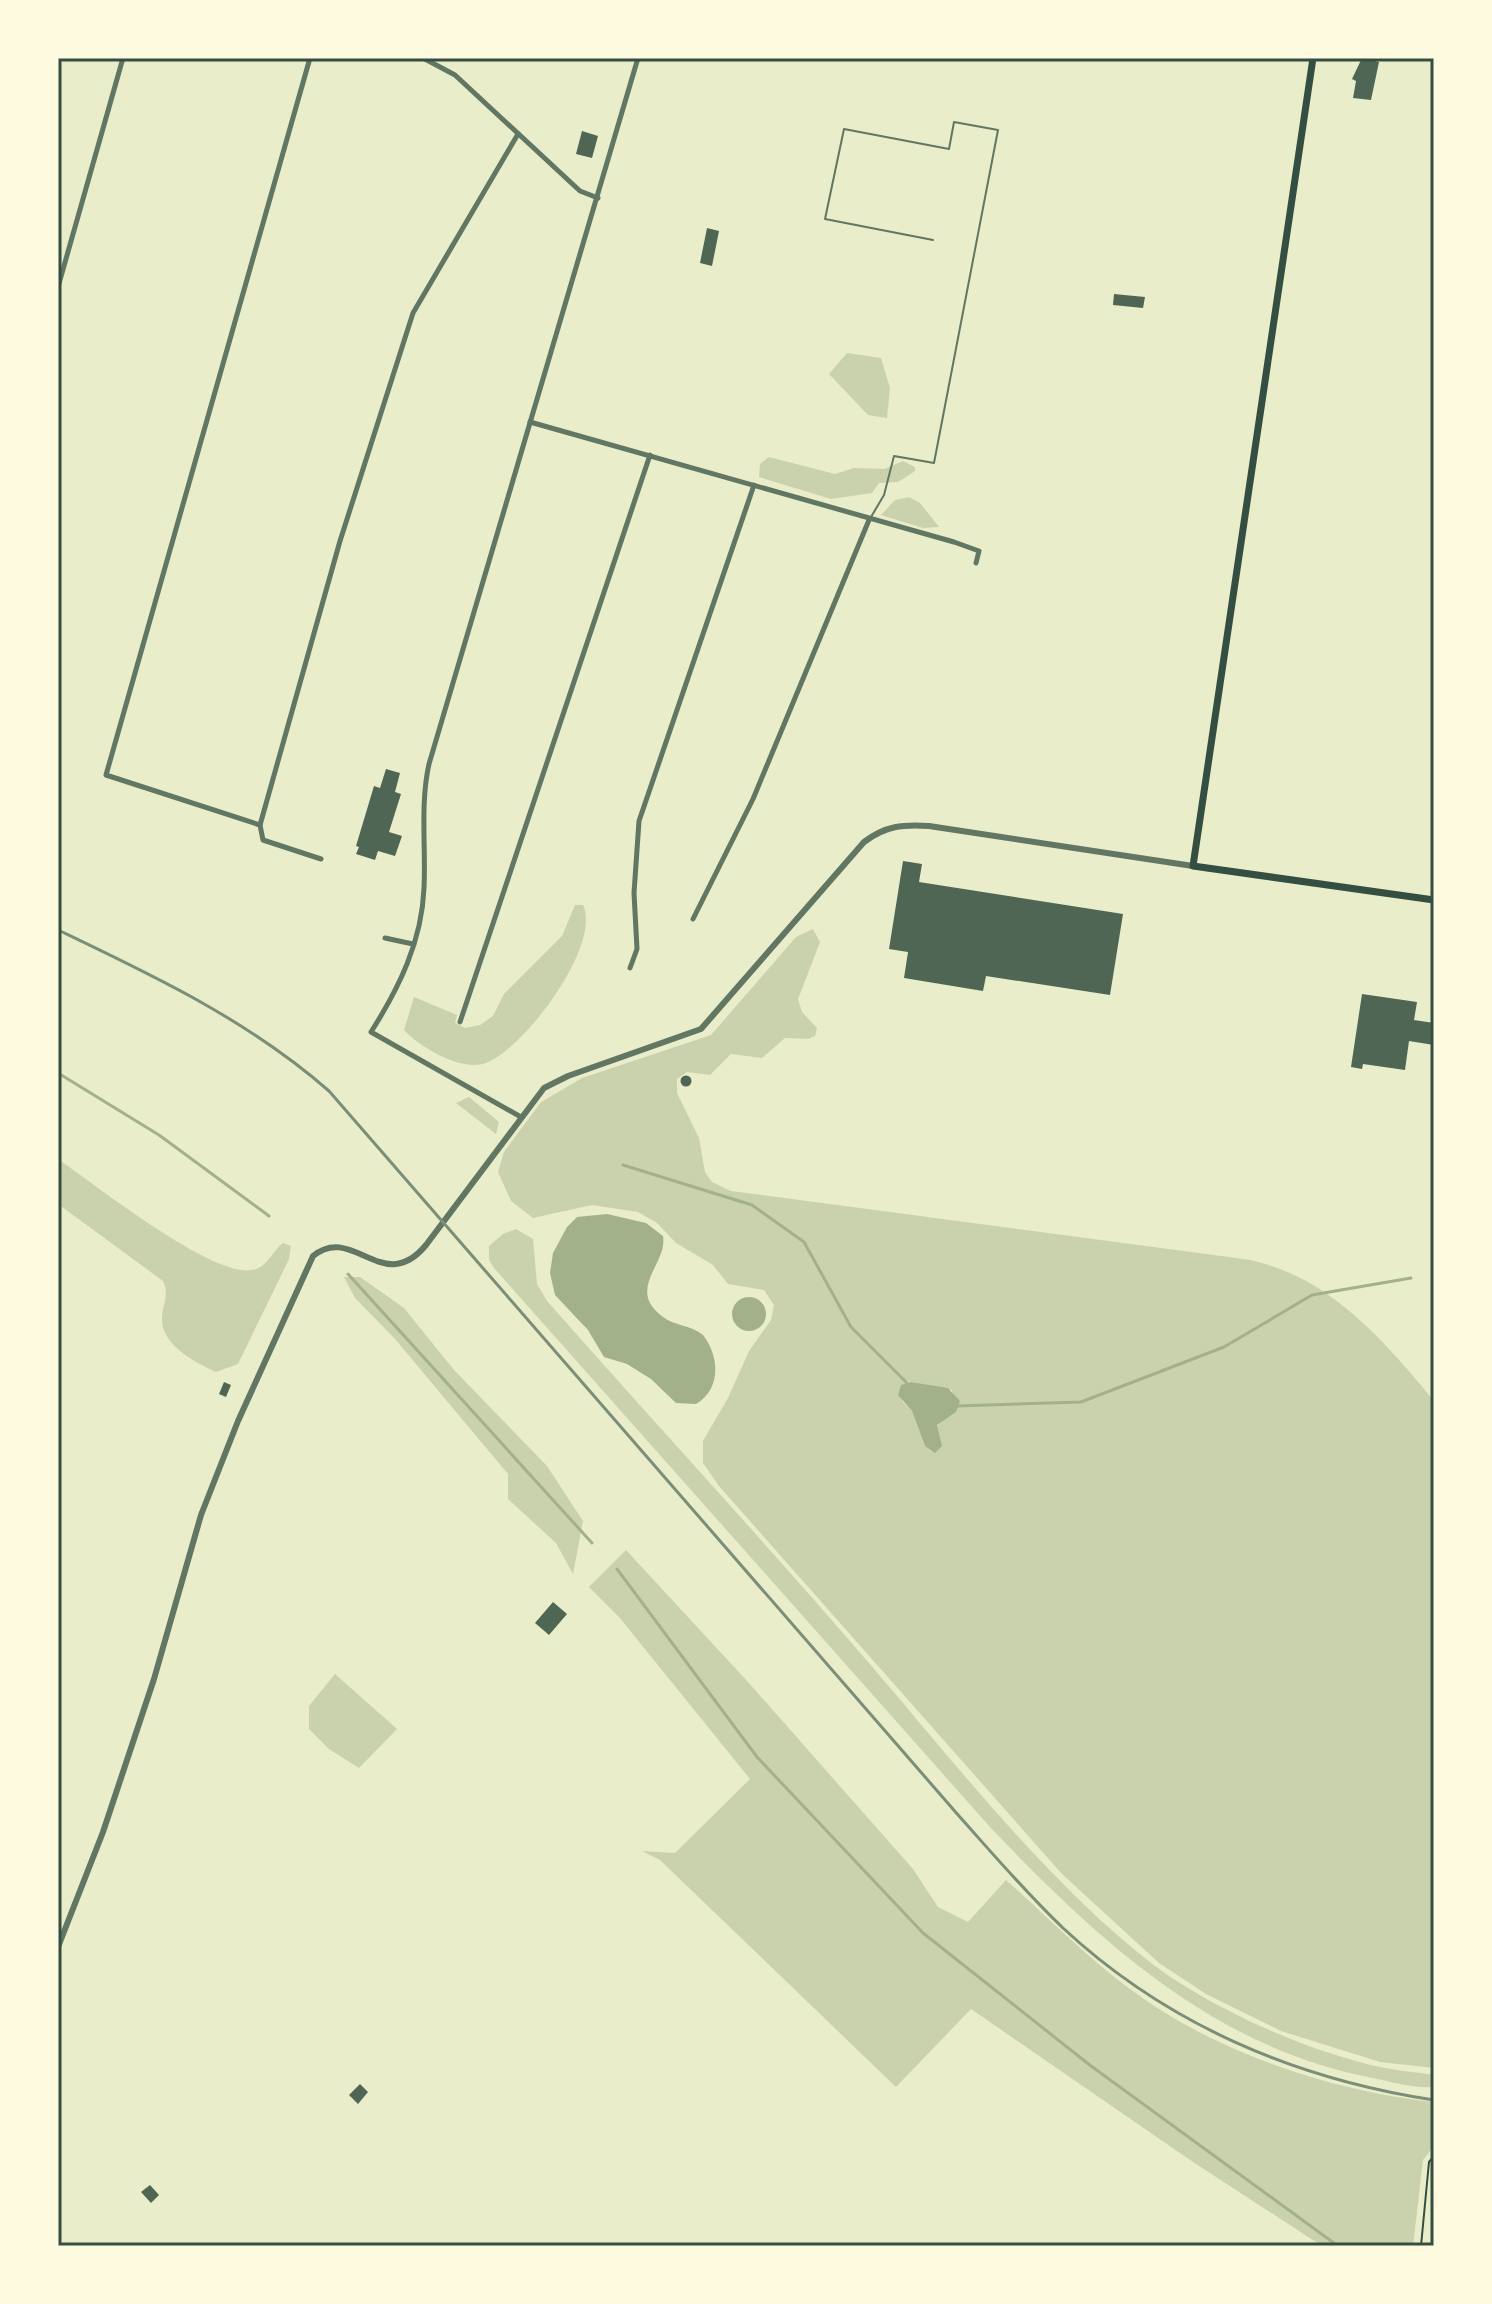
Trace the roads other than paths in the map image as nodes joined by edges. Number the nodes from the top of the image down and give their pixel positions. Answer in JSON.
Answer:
{"nodes":[{"id":1,"x":123,"y":58,"type":"edge"},
{"id":2,"x":310,"y":58,"type":"edge"},
{"id":3,"x":423,"y":58,"type":"edge"},
{"id":4,"x":638,"y":58,"type":"edge"},
{"id":5,"x":1313,"y":58,"type":"edge"},
{"id":6,"x":518,"y":134,"type":"junction"},
{"id":7,"x":598,"y":198,"type":"junction"},
{"id":8,"x":933,"y":240,"type":"dead end"},
{"id":9,"x":58,"y":287,"type":"edge"},
{"id":10,"x":530,"y":422,"type":"junction"},
{"id":11,"x":650,"y":455,"type":"junction"},
{"id":12,"x":754,"y":485,"type":"junction"},
{"id":13,"x":869,"y":520,"type":"junction"},
{"id":14,"x":976,"y":563,"type":"dead end"},
{"id":15,"x":260,"y":825,"type":"junction"},
{"id":16,"x":321,"y":859,"type":"dead end"},
{"id":17,"x":1193,"y":866,"type":"junction"},
{"id":18,"x":1434,"y":900,"type":"edge"},
{"id":19,"x":693,"y":919,"type":"dead end"},
{"id":20,"x":385,"y":938,"type":"dead end"},
{"id":21,"x":413,"y":944,"type":"junction"},
{"id":22,"x":630,"y":968,"type":"dead end"},
{"id":23,"x":460,"y":1022,"type":"dead end"},
{"id":24,"x":521,"y":1117,"type":"junction"},
{"id":25,"x":58,"y":1947,"type":"edge"}],
"edges":[{"from":1,"to":9,"type":"street"},
{"from":2,"to":15,"type":"street"},
{"from":3,"to":6,"type":"street"},
{"from":4,"to":7,"type":"street"},
{"from":5,"to":17,"type":"main road"},
{"from":6,"to":7,"type":"street"},
{"from":6,"to":15,"type":"street"},
{"from":7,"to":10,"type":"street"},
{"from":8,"to":13,"type":"lane"},
{"from":10,"to":11,"type":"street"},
{"from":10,"to":21,"type":"street"},
{"from":11,"to":12,"type":"street"},
{"from":11,"to":23,"type":"street"},
{"from":12,"to":13,"type":"street"},
{"from":12,"to":22,"type":"street"},
{"from":13,"to":14,"type":"street"},
{"from":13,"to":19,"type":"street"},
{"from":15,"to":16,"type":"street"},
{"from":17,"to":18,"type":"main road"},
{"from":17,"to":24,"type":"street"},
{"from":20,"to":21,"type":"street"},
{"from":21,"to":24,"type":"street"},
{"from":24,"to":25,"type":"street"}]}
